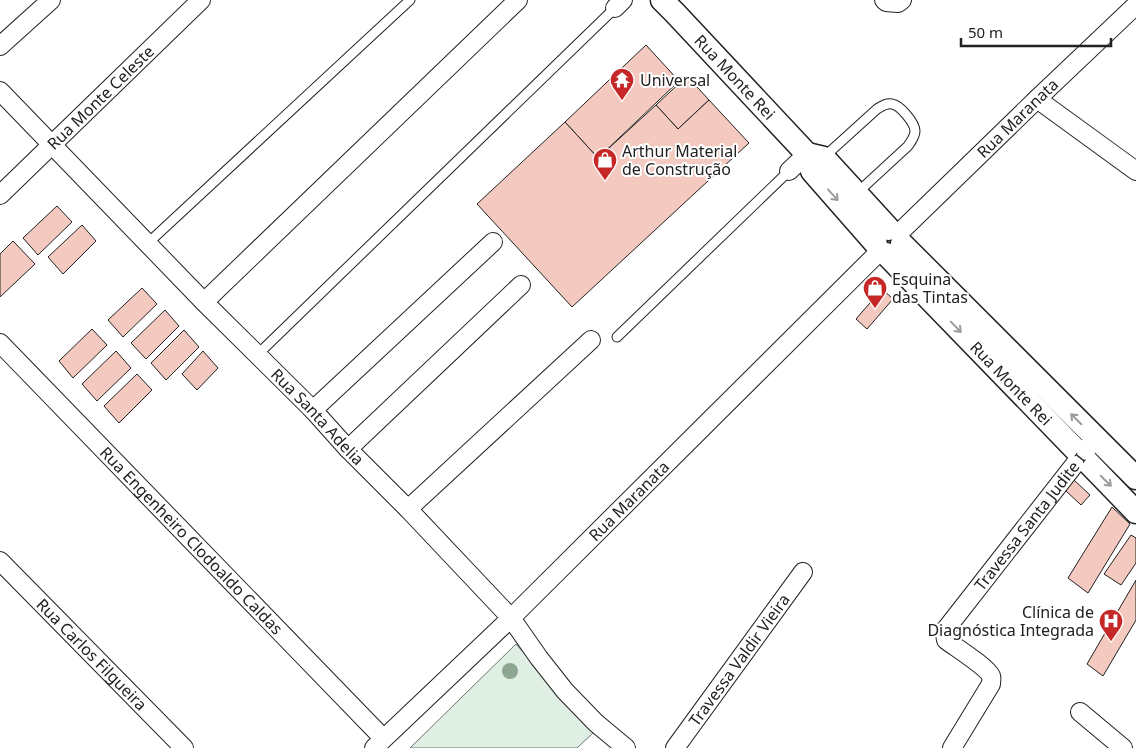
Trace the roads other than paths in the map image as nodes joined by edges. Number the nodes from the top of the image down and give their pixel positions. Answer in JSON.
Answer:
{"nodes":[{"id":1,"x":51,"y":0,"type":"edge"},
{"id":2,"x":201,"y":0,"type":"edge"},
{"id":3,"x":410,"y":0,"type":"edge"},
{"id":4,"x":518,"y":0,"type":"edge"},
{"id":5,"x":662,"y":0,"type":"edge"},
{"id":6,"x":619,"y":4,"type":"edge"},
{"id":7,"x":1136,"y":5,"type":"edge"},
{"id":8,"x":0,"y":46,"type":"edge"},
{"id":9,"x":0,"y":91,"type":"edge"},
{"id":10,"x":1037,"y":99,"type":"junction"},
{"id":11,"x":51,"y":145,"type":"junction"},
{"id":12,"x":815,"y":156,"type":"junction"},
{"id":13,"x":789,"y":171,"type":"joint"},
{"id":14,"x":1136,"y":171,"type":"edge"},
{"id":15,"x":857,"y":194,"type":"junction"},
{"id":16,"x":0,"y":195,"type":"edge"},
{"id":17,"x":492,"y":242,"type":"dead end"},
{"id":18,"x":889,"y":242,"type":"junction"},
{"id":19,"x":147,"y":244,"type":"junction"},
{"id":20,"x":521,"y":285,"type":"dead end"},
{"id":21,"x":204,"y":302,"type":"junction"},
{"id":22,"x":617,"y":338,"type":"dead end"},
{"id":23,"x":591,"y":340,"type":"dead end"},
{"id":24,"x":0,"y":343,"type":"edge"},
{"id":25,"x":257,"y":355,"type":"junction"},
{"id":26,"x":313,"y":410,"type":"junction"},
{"id":27,"x":1096,"y":438,"type":"junction"},
{"id":28,"x":348,"y":449,"type":"junction"},
{"id":29,"x":1081,"y":456,"type":"junction"},
{"id":30,"x":1136,"y":478,"type":"edge"},
{"id":31,"x":408,"y":508,"type":"junction"},
{"id":32,"x":1136,"y":512,"type":"edge"},
{"id":33,"x":0,"y":561,"type":"edge"},
{"id":34,"x":803,"y":572,"type":"dead end"},
{"id":35,"x":511,"y":618,"type":"junction"},
{"id":36,"x":1080,"y":712,"type":"dead end"},
{"id":37,"x":605,"y":741,"type":"edge"},
{"id":38,"x":378,"y":743,"type":"edge"},
{"id":39,"x":184,"y":748,"type":"edge"},
{"id":40,"x":626,"y":748,"type":"edge"},
{"id":41,"x":675,"y":748,"type":"edge"},
{"id":42,"x":952,"y":748,"type":"edge"},
{"id":43,"x":1123,"y":748,"type":"edge"}],
"edges":[{"from":1,"to":8,"type":"street"},
{"from":2,"to":11,"type":"street","name":"Rua Monte Celeste"},
{"from":3,"to":19,"type":"lane"},
{"from":4,"to":21,"type":"street"},
{"from":5,"to":12,"type":"street","name":"Rua Monte Rei"},
{"from":6,"to":25,"type":"lane"},
{"from":7,"to":10,"type":"street","name":"Rua Maranata"},
{"from":9,"to":11,"type":"street","name":"Rua Santa Adelia"},
{"from":10,"to":14,"type":"street"},
{"from":10,"to":18,"type":"street","name":"Rua Maranata"},
{"from":11,"to":16,"type":"street","name":"Rua Monte Celeste"},
{"from":11,"to":19,"type":"street","name":"Rua Santa Adelia"},
{"from":12,"to":13,"type":"street"},
{"from":12,"to":15,"type":"street","name":"Rua Monte Rei"},
{"from":12,"to":15,"type":"lane"},
{"from":12,"to":18,"type":"street","name":"Rua Monte Rei","one_way":true},
{"from":13,"to":22,"type":"lane"},
{"from":15,"to":18,"type":"street","name":"Rua Monte Rei"},
{"from":17,"to":26,"type":"street"},
{"from":27,"to":18,"type":"street","name":"Rua Monte Rei","one_way":true},
{"from":18,"to":29,"type":"street","name":"Rua Monte Rei","one_way":true},
{"from":18,"to":35,"type":"street","name":"Rua Maranata"},
{"from":19,"to":21,"type":"street","name":"Rua Santa Adelia"},
{"from":20,"to":28,"type":"street"},
{"from":21,"to":25,"type":"street","name":"Rua Santa Adelia"},
{"from":23,"to":31,"type":"street"},
{"from":24,"to":38,"type":"street","name":"Rua Engenheiro Clodoaldo Caldas"},
{"from":25,"to":26,"type":"street","name":"Rua Santa Adelia"},
{"from":26,"to":28,"type":"street","name":"Rua Santa Adelia"},
{"from":27,"to":29,"type":"street","name":"Travessa Santa Judite I"},
{"from":27,"to":30,"type":"street","name":"Rua Monte Rei"},
{"from":28,"to":31,"type":"street","name":"Rua Santa Adelia"},
{"from":29,"to":32,"type":"street","name":"Rua Monte Rei","one_way":true},
{"from":29,"to":42,"type":"street","name":"Travessa Santa Judite I"},
{"from":31,"to":35,"type":"street","name":"Rua Santa Adelia"},
{"from":33,"to":39,"type":"street","name":"Rua Carlos Filgueira"},
{"from":34,"to":41,"type":"street","name":"Travessa Valdir Vieira"},
{"from":35,"to":37,"type":"street","name":"Rua Santa Adelia"},
{"from":35,"to":38,"type":"street","name":"Rua Maranata"},
{"from":36,"to":43,"type":"street"},
{"from":37,"to":40,"type":"street","name":"Rua Santa Adelia"}]}
